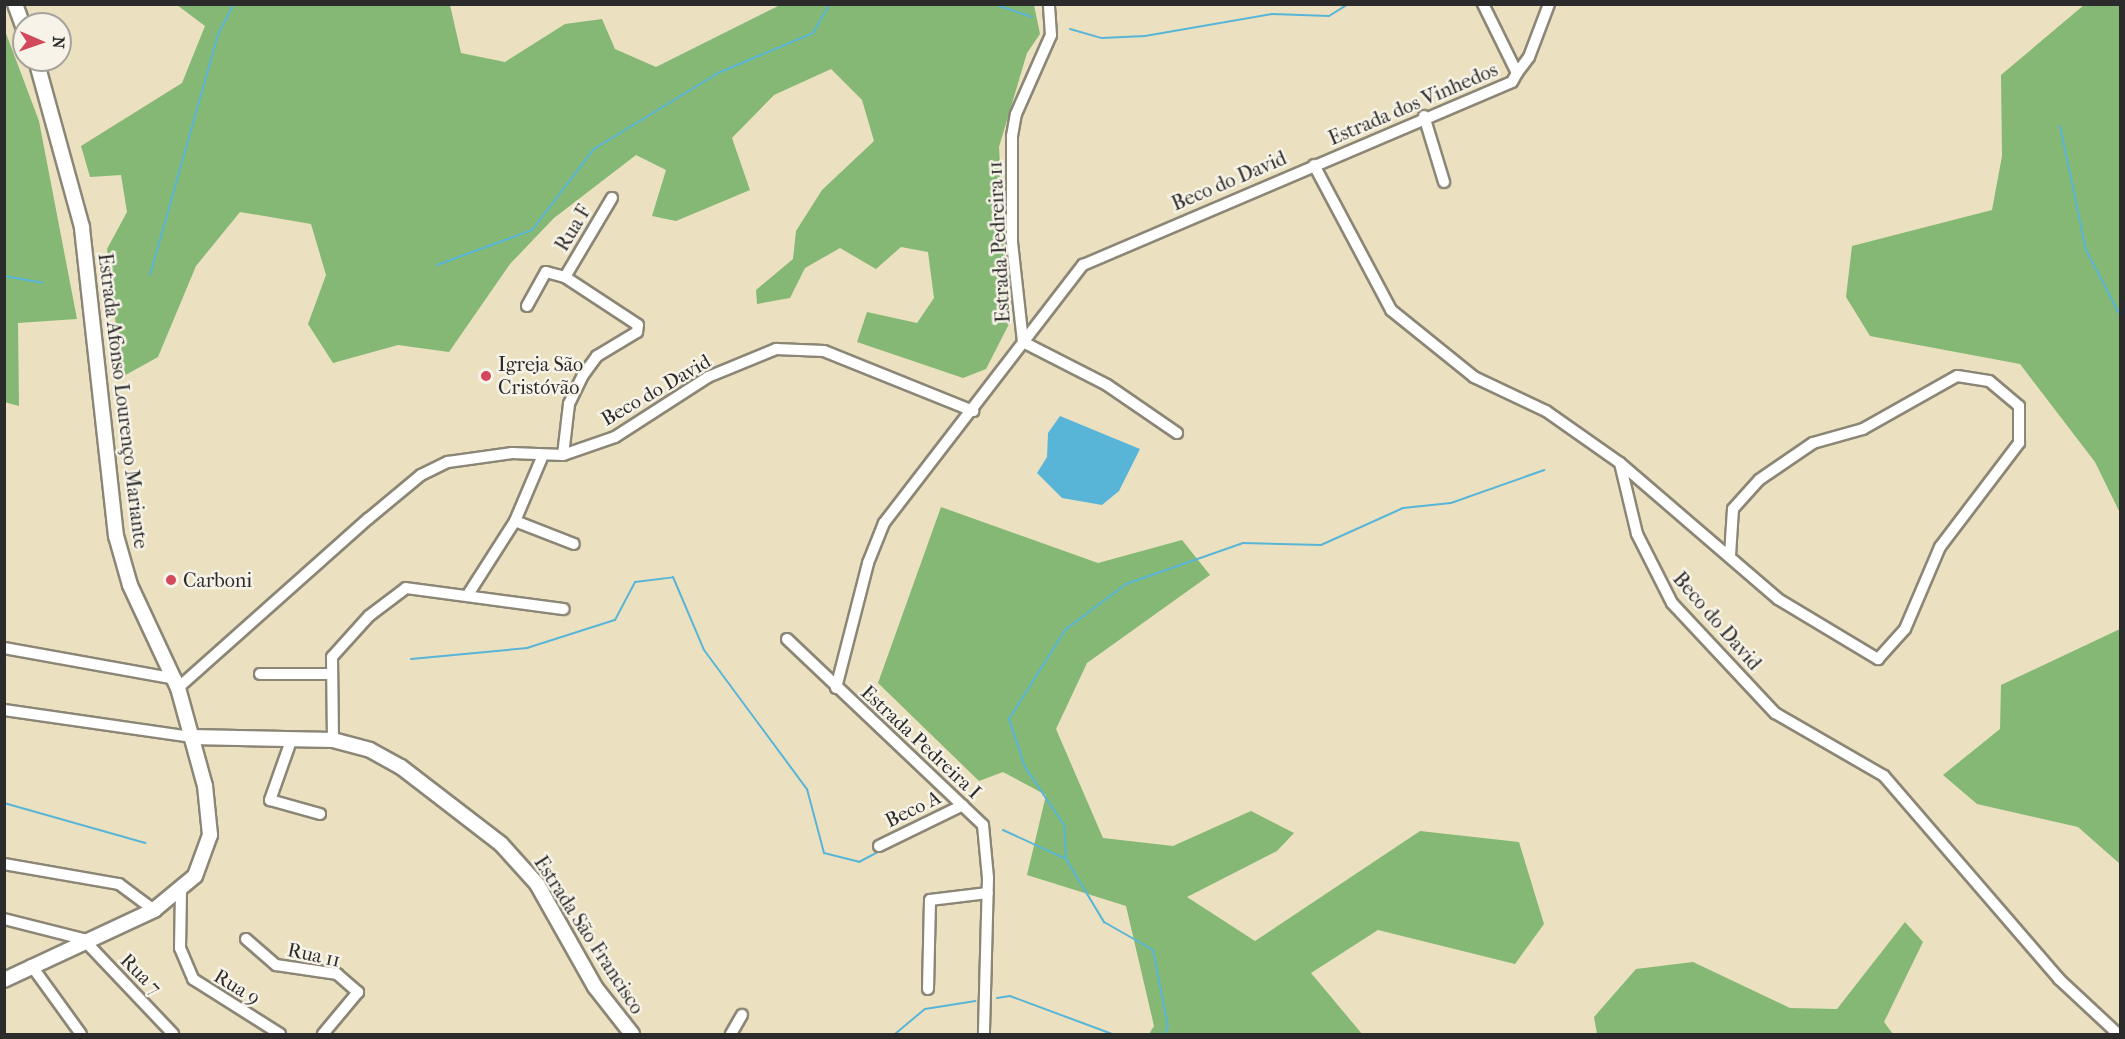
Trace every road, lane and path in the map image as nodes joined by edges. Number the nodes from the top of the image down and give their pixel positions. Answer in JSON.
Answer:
{"nodes":[{"id":1,"x":1049,"y":4,"type":"edge"},
{"id":2,"x":1484,"y":4,"type":"edge"},
{"id":3,"x":1549,"y":4,"type":"edge"},
{"id":4,"x":39,"y":72,"type":"edge"},
{"id":5,"x":1517,"y":73,"type":"junction"},
{"id":6,"x":1424,"y":116,"type":"junction"},
{"id":7,"x":1314,"y":165,"type":"junction"},
{"id":8,"x":1444,"y":182,"type":"dead end"},
{"id":9,"x":612,"y":198,"type":"dead end"},
{"id":10,"x":565,"y":277,"type":"junction"},
{"id":11,"x":527,"y":306,"type":"dead end"},
{"id":12,"x":1023,"y":342,"type":"junction"},
{"id":13,"x":973,"y":411,"type":"junction"},
{"id":14,"x":1177,"y":433,"type":"dead end"},
{"id":15,"x":543,"y":454,"type":"junction"},
{"id":16,"x":563,"y":455,"type":"junction"},
{"id":17,"x":1620,"y":463,"type":"junction"},
{"id":18,"x":515,"y":521,"type":"junction"},
{"id":19,"x":574,"y":544,"type":"dead end"},
{"id":20,"x":1730,"y":555,"type":"junction"},
{"id":21,"x":469,"y":593,"type":"junction"},
{"id":22,"x":564,"y":609,"type":"dead end"},
{"id":23,"x":787,"y":639,"type":"dead end"},
{"id":24,"x":4,"y":648,"type":"edge"},
{"id":25,"x":330,"y":674,"type":"junction"},
{"id":26,"x":260,"y":675,"type":"dead end"},
{"id":27,"x":177,"y":683,"type":"junction"},
{"id":28,"x":836,"y":688,"type":"junction"},
{"id":29,"x":4,"y":710,"type":"edge"},
{"id":30,"x":191,"y":738,"type":"junction"},
{"id":31,"x":292,"y":738,"type":"junction"},
{"id":32,"x":333,"y":740,"type":"junction"},
{"id":33,"x":963,"y":805,"type":"junction"},
{"id":34,"x":320,"y":814,"type":"dead end"},
{"id":35,"x":879,"y":846,"type":"dead end"},
{"id":36,"x":4,"y":864,"type":"edge"},
{"id":37,"x":181,"y":891,"type":"junction"},
{"id":38,"x":988,"y":893,"type":"junction"},
{"id":39,"x":154,"y":910,"type":"junction"},
{"id":40,"x":4,"y":919,"type":"edge"},
{"id":41,"x":83,"y":939,"type":"junction"},
{"id":42,"x":246,"y":939,"type":"dead end"},
{"id":43,"x":31,"y":965,"type":"junction"},
{"id":44,"x":7,"y":976,"type":"edge"},
{"id":45,"x":928,"y":989,"type":"dead end"},
{"id":46,"x":742,"y":1015,"type":"dead end"},
{"id":47,"x":267,"y":1030,"type":"edge"},
{"id":48,"x":75,"y":1032,"type":"edge"},
{"id":49,"x":630,"y":1034,"type":"edge"},
{"id":50,"x":173,"y":1035,"type":"edge"},
{"id":51,"x":280,"y":1035,"type":"edge"},
{"id":52,"x":323,"y":1035,"type":"edge"},
{"id":53,"x":731,"y":1035,"type":"edge"},
{"id":54,"x":984,"y":1035,"type":"edge"},
{"id":55,"x":2118,"y":1035,"type":"edge"}],
"edges":[{"from":1,"to":12,"type":"street","name":"Estrada Pedreira 11"},
{"from":2,"to":5,"type":"street","name":"Estrada dos Vinhedos"},
{"from":3,"to":5,"type":"street"},
{"from":4,"to":27,"type":"main road","name":"Estrada Afonso Lourenço Mariante"},
{"from":5,"to":6,"type":"street","name":"Estrada dos Vinhedos"},
{"from":6,"to":7,"type":"street","name":"Estrada dos Vinhedos"},
{"from":6,"to":8,"type":"street"},
{"from":7,"to":12,"type":"street","name":"Beco do David"},
{"from":7,"to":17,"type":"street","name":"Beco do David"},
{"from":9,"to":10,"type":"street","name":"Rua F"},
{"from":10,"to":11,"type":"street"},
{"from":10,"to":16,"type":"street"},
{"from":12,"to":13,"type":"street","name":"Beco do David"},
{"from":12,"to":14,"type":"street"},
{"from":13,"to":16,"type":"street","name":"Beco do David"},
{"from":13,"to":28,"type":"street"},
{"from":15,"to":16,"type":"street","name":"Beco do David"},
{"from":15,"to":18,"type":"street"},
{"from":15,"to":27,"type":"street","name":"Beco do David"},
{"from":17,"to":20,"type":"street"},
{"from":17,"to":55,"type":"street","name":"Beco do David"},
{"from":18,"to":19,"type":"street"},
{"from":18,"to":21,"type":"street"},
{"from":20,"to":20,"type":"street"},
{"from":21,"to":22,"type":"street"},
{"from":21,"to":25,"type":"street"},
{"from":23,"to":28,"type":"street","name":"Estrada Pedreira I"},
{"from":24,"to":27,"type":"street"},
{"from":25,"to":26,"type":"street"},
{"from":25,"to":32,"type":"street"},
{"from":27,"to":30,"type":"main road","name":"Estrada Afonso Lourenço Mariante"},
{"from":28,"to":33,"type":"street","name":"Estrada Pedreira I"},
{"from":29,"to":30,"type":"street"},
{"from":30,"to":31,"type":"main road","name":"Estrada São Francisco"},
{"from":30,"to":37,"type":"main road","name":"Estrada Afonso Lourenço Mariante"},
{"from":31,"to":32,"type":"main road","name":"Estrada São Francisco"},
{"from":31,"to":34,"type":"street"},
{"from":32,"to":49,"type":"main road","name":"Estrada São Francisco"},
{"from":33,"to":35,"type":"street","name":"Beco A"},
{"from":33,"to":38,"type":"street","name":"Estrada Pedreira I"},
{"from":36,"to":39,"type":"street"},
{"from":37,"to":39,"type":"main road","name":"Estrada Afonso Lourenço Mariante"},
{"from":37,"to":47,"type":"street","name":"Rua 9"},
{"from":38,"to":45,"type":"street"},
{"from":38,"to":54,"type":"street","name":"Estrada Pedreira I"},
{"from":39,"to":41,"type":"main road","name":"Estrada Afonso Lourenço Mariante"},
{"from":40,"to":41,"type":"street"},
{"from":41,"to":43,"type":"main road","name":"Estrada Afonso Lourenço Mariante"},
{"from":41,"to":50,"type":"street","name":"Rua 7"},
{"from":42,"to":52,"type":"street","name":"Rua 11"},
{"from":43,"to":44,"type":"main road","name":"Estrada Afonso Lourenço Mariante"},
{"from":43,"to":48,"type":"street"},
{"from":46,"to":53,"type":"street"},
{"from":47,"to":51,"type":"street","name":"Rua 9"}]}
